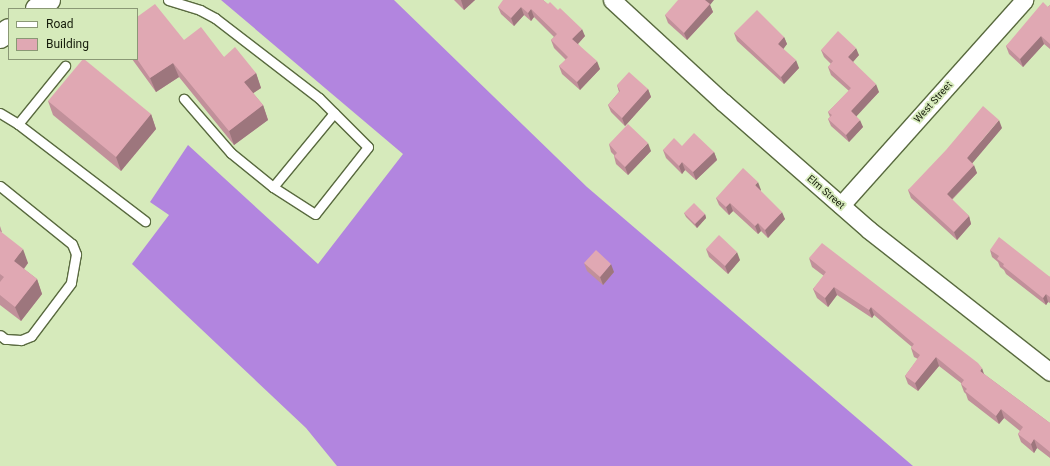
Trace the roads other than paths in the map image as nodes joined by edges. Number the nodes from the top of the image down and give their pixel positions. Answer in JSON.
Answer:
{"nodes":[{"id":1,"x":49,"y":0,"type":"edge"},
{"id":2,"x":168,"y":0,"type":"edge"},
{"id":3,"x":612,"y":0,"type":"edge"},
{"id":4,"x":1024,"y":0,"type":"edge"},
{"id":5,"x":38,"y":8,"type":"edge"},
{"id":6,"x":8,"y":31,"type":"edge"},
{"id":7,"x":0,"y":37,"type":"edge"},
{"id":8,"x":65,"y":66,"type":"dead end"},
{"id":9,"x":184,"y":99,"type":"dead end"},
{"id":10,"x":0,"y":113,"type":"edge"},
{"id":11,"x":334,"y":113,"type":"junction"},
{"id":12,"x":18,"y":124,"type":"junction"},
{"id":13,"x":0,"y":186,"type":"edge"},
{"id":14,"x":273,"y":187,"type":"junction"},
{"id":15,"x":841,"y":205,"type":"junction"},
{"id":16,"x":145,"y":221,"type":"dead end"},
{"id":17,"x":2,"y":340,"type":"edge"},
{"id":18,"x":1050,"y":372,"type":"edge"}],
"edges":[{"from":1,"to":5,"type":"main road"},
{"from":2,"to":11,"type":"lane"},
{"from":3,"to":15,"type":"street","name":"Elm Street"},
{"from":4,"to":15,"type":"street","name":"West Street"},
{"from":6,"to":7,"type":"main road"},
{"from":8,"to":12,"type":"lane"},
{"from":9,"to":14,"type":"lane"},
{"from":10,"to":12,"type":"lane"},
{"from":11,"to":14,"type":"lane"},
{"from":11,"to":14,"type":"lane"},
{"from":12,"to":16,"type":"lane"},
{"from":13,"to":17,"type":"lane"},
{"from":15,"to":18,"type":"street","name":"Elm Street"}]}
